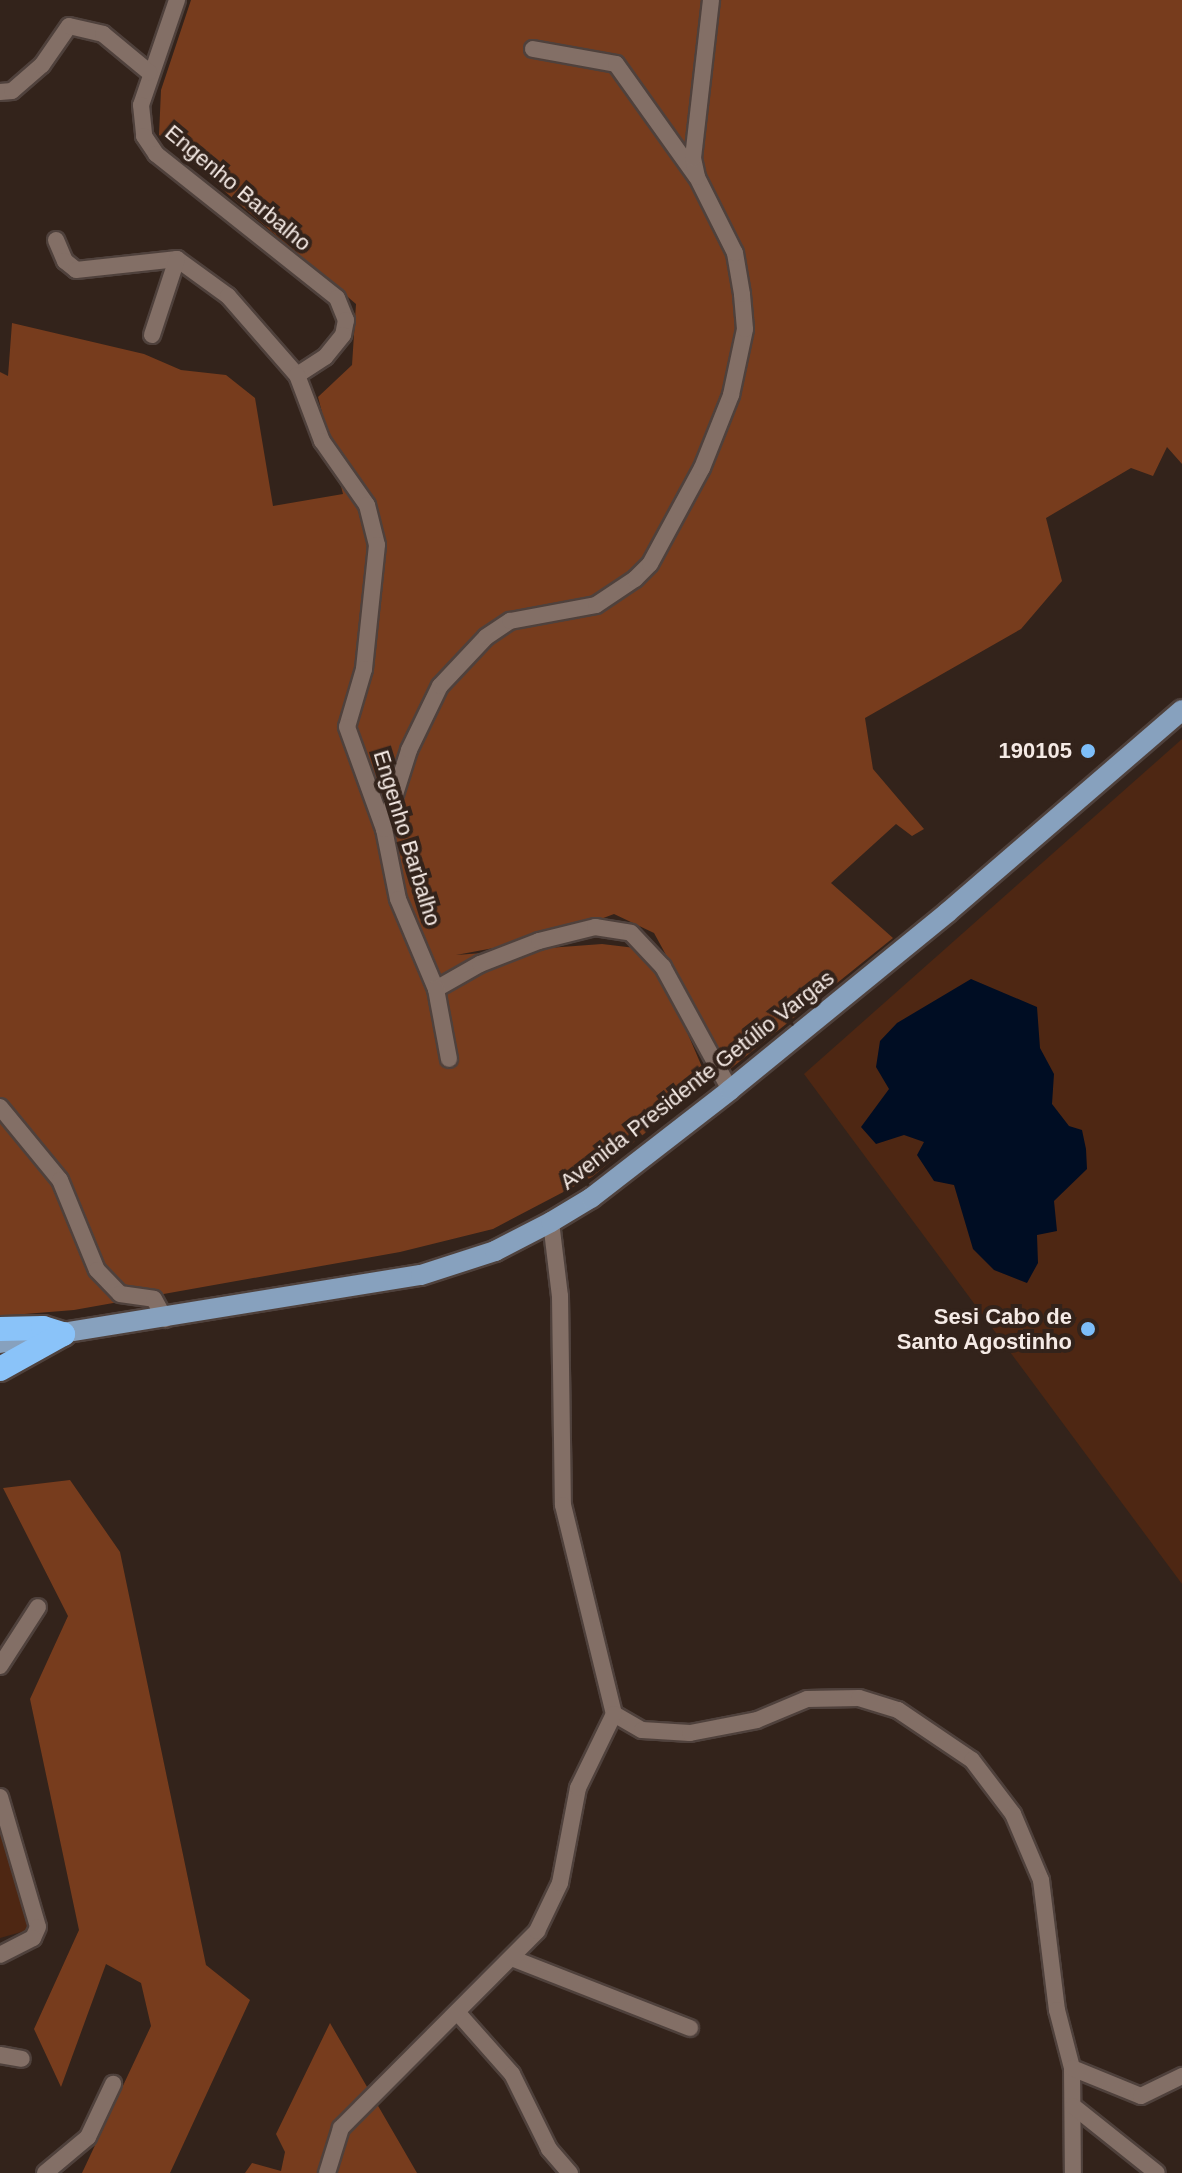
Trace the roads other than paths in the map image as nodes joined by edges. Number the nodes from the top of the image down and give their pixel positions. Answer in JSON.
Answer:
{"nodes":[{"id":1,"x":177,"y":0,"type":"edge"},
{"id":2,"x":711,"y":0,"type":"edge"},
{"id":3,"x":533,"y":49,"type":"dead end"},
{"id":4,"x":149,"y":72,"type":"junction"},
{"id":5,"x":0,"y":92,"type":"edge"},
{"id":6,"x":697,"y":177,"type":"junction"},
{"id":7,"x":56,"y":240,"type":"dead end"},
{"id":8,"x":177,"y":259,"type":"junction"},
{"id":9,"x":152,"y":335,"type":"dead end"},
{"id":10,"x":297,"y":375,"type":"junction"},
{"id":11,"x":1182,"y":710,"type":"edge"},
{"id":12,"x":384,"y":829,"type":"junction"},
{"id":13,"x":436,"y":989,"type":"junction"},
{"id":14,"x":449,"y":1059,"type":"dead end"},
{"id":15,"x":730,"y":1090,"type":"junction"},
{"id":16,"x":0,"y":1107,"type":"edge"},
{"id":17,"x":551,"y":1222,"type":"junction"},
{"id":18,"x":165,"y":1319,"type":"junction"},
{"id":19,"x":0,"y":1329,"type":"edge"},
{"id":20,"x":63,"y":1334,"type":"junction"},
{"id":21,"x":0,"y":1343,"type":"edge"},
{"id":22,"x":0,"y":1369,"type":"edge"},
{"id":23,"x":38,"y":1607,"type":"dead end"},
{"id":24,"x":0,"y":1666,"type":"edge"},
{"id":25,"x":614,"y":1714,"type":"junction"},
{"id":26,"x":0,"y":1797,"type":"edge"},
{"id":27,"x":0,"y":1955,"type":"edge"},
{"id":28,"x":514,"y":1959,"type":"junction"},
{"id":29,"x":457,"y":2012,"type":"junction"},
{"id":30,"x":690,"y":2028,"type":"dead end"},
{"id":31,"x":0,"y":2055,"type":"edge"},
{"id":32,"x":22,"y":2059,"type":"dead end"},
{"id":33,"x":1072,"y":2068,"type":"junction"},
{"id":34,"x":1182,"y":2076,"type":"edge"},
{"id":35,"x":113,"y":2084,"type":"dead end"},
{"id":36,"x":1073,"y":2106,"type":"junction"},
{"id":37,"x":45,"y":2173,"type":"edge"},
{"id":38,"x":327,"y":2173,"type":"edge"},
{"id":39,"x":570,"y":2173,"type":"edge"},
{"id":40,"x":1073,"y":2173,"type":"edge"},
{"id":41,"x":1157,"y":2173,"type":"edge"}],
"edges":[{"from":1,"to":4,"type":"street","name":"Engenho Barbalho"},
{"from":2,"to":6,"type":"street"},
{"from":3,"to":6,"type":"street"},
{"from":4,"to":5,"type":"street"},
{"from":4,"to":10,"type":"street","name":"Engenho Barbalho"},
{"from":6,"to":12,"type":"street"},
{"from":7,"to":8,"type":"street"},
{"from":8,"to":9,"type":"street"},
{"from":8,"to":10,"type":"street","name":"Engenho Barbalho"},
{"from":10,"to":12,"type":"street","name":"Engenho Barbalho"},
{"from":11,"to":15,"type":"main road","name":"Avenida Presidente Getúlio Vargas"},
{"from":12,"to":13,"type":"street","name":"Engenho Barbalho"},
{"from":13,"to":14,"type":"street","name":"Engenho Barbalho"},
{"from":13,"to":15,"type":"street"},
{"from":15,"to":17,"type":"main road","name":"Avenida Presidente Getúlio Vargas"},
{"from":16,"to":18,"type":"street"},
{"from":17,"to":18,"type":"main road","name":"Avenida Presidente Getúlio Vargas"},
{"from":17,"to":25,"type":"street"},
{"from":18,"to":20,"type":"main road","name":"Avenida Presidente Getúlio Vargas"},
{"from":19,"to":20,"type":"highway"},
{"from":20,"to":21,"type":"main road","name":"Avenida Presidente Getúlio Vargas"},
{"from":20,"to":22,"type":"highway"},
{"from":23,"to":24,"type":"street"},
{"from":25,"to":28,"type":"street"},
{"from":25,"to":33,"type":"street"},
{"from":26,"to":27,"type":"street"},
{"from":28,"to":29,"type":"street"},
{"from":28,"to":30,"type":"street"},
{"from":29,"to":38,"type":"street"},
{"from":29,"to":39,"type":"street"},
{"from":31,"to":32,"type":"street"},
{"from":33,"to":34,"type":"street"},
{"from":33,"to":36,"type":"street"},
{"from":35,"to":37,"type":"street"},
{"from":36,"to":40,"type":"street"},
{"from":36,"to":41,"type":"street"}]}
